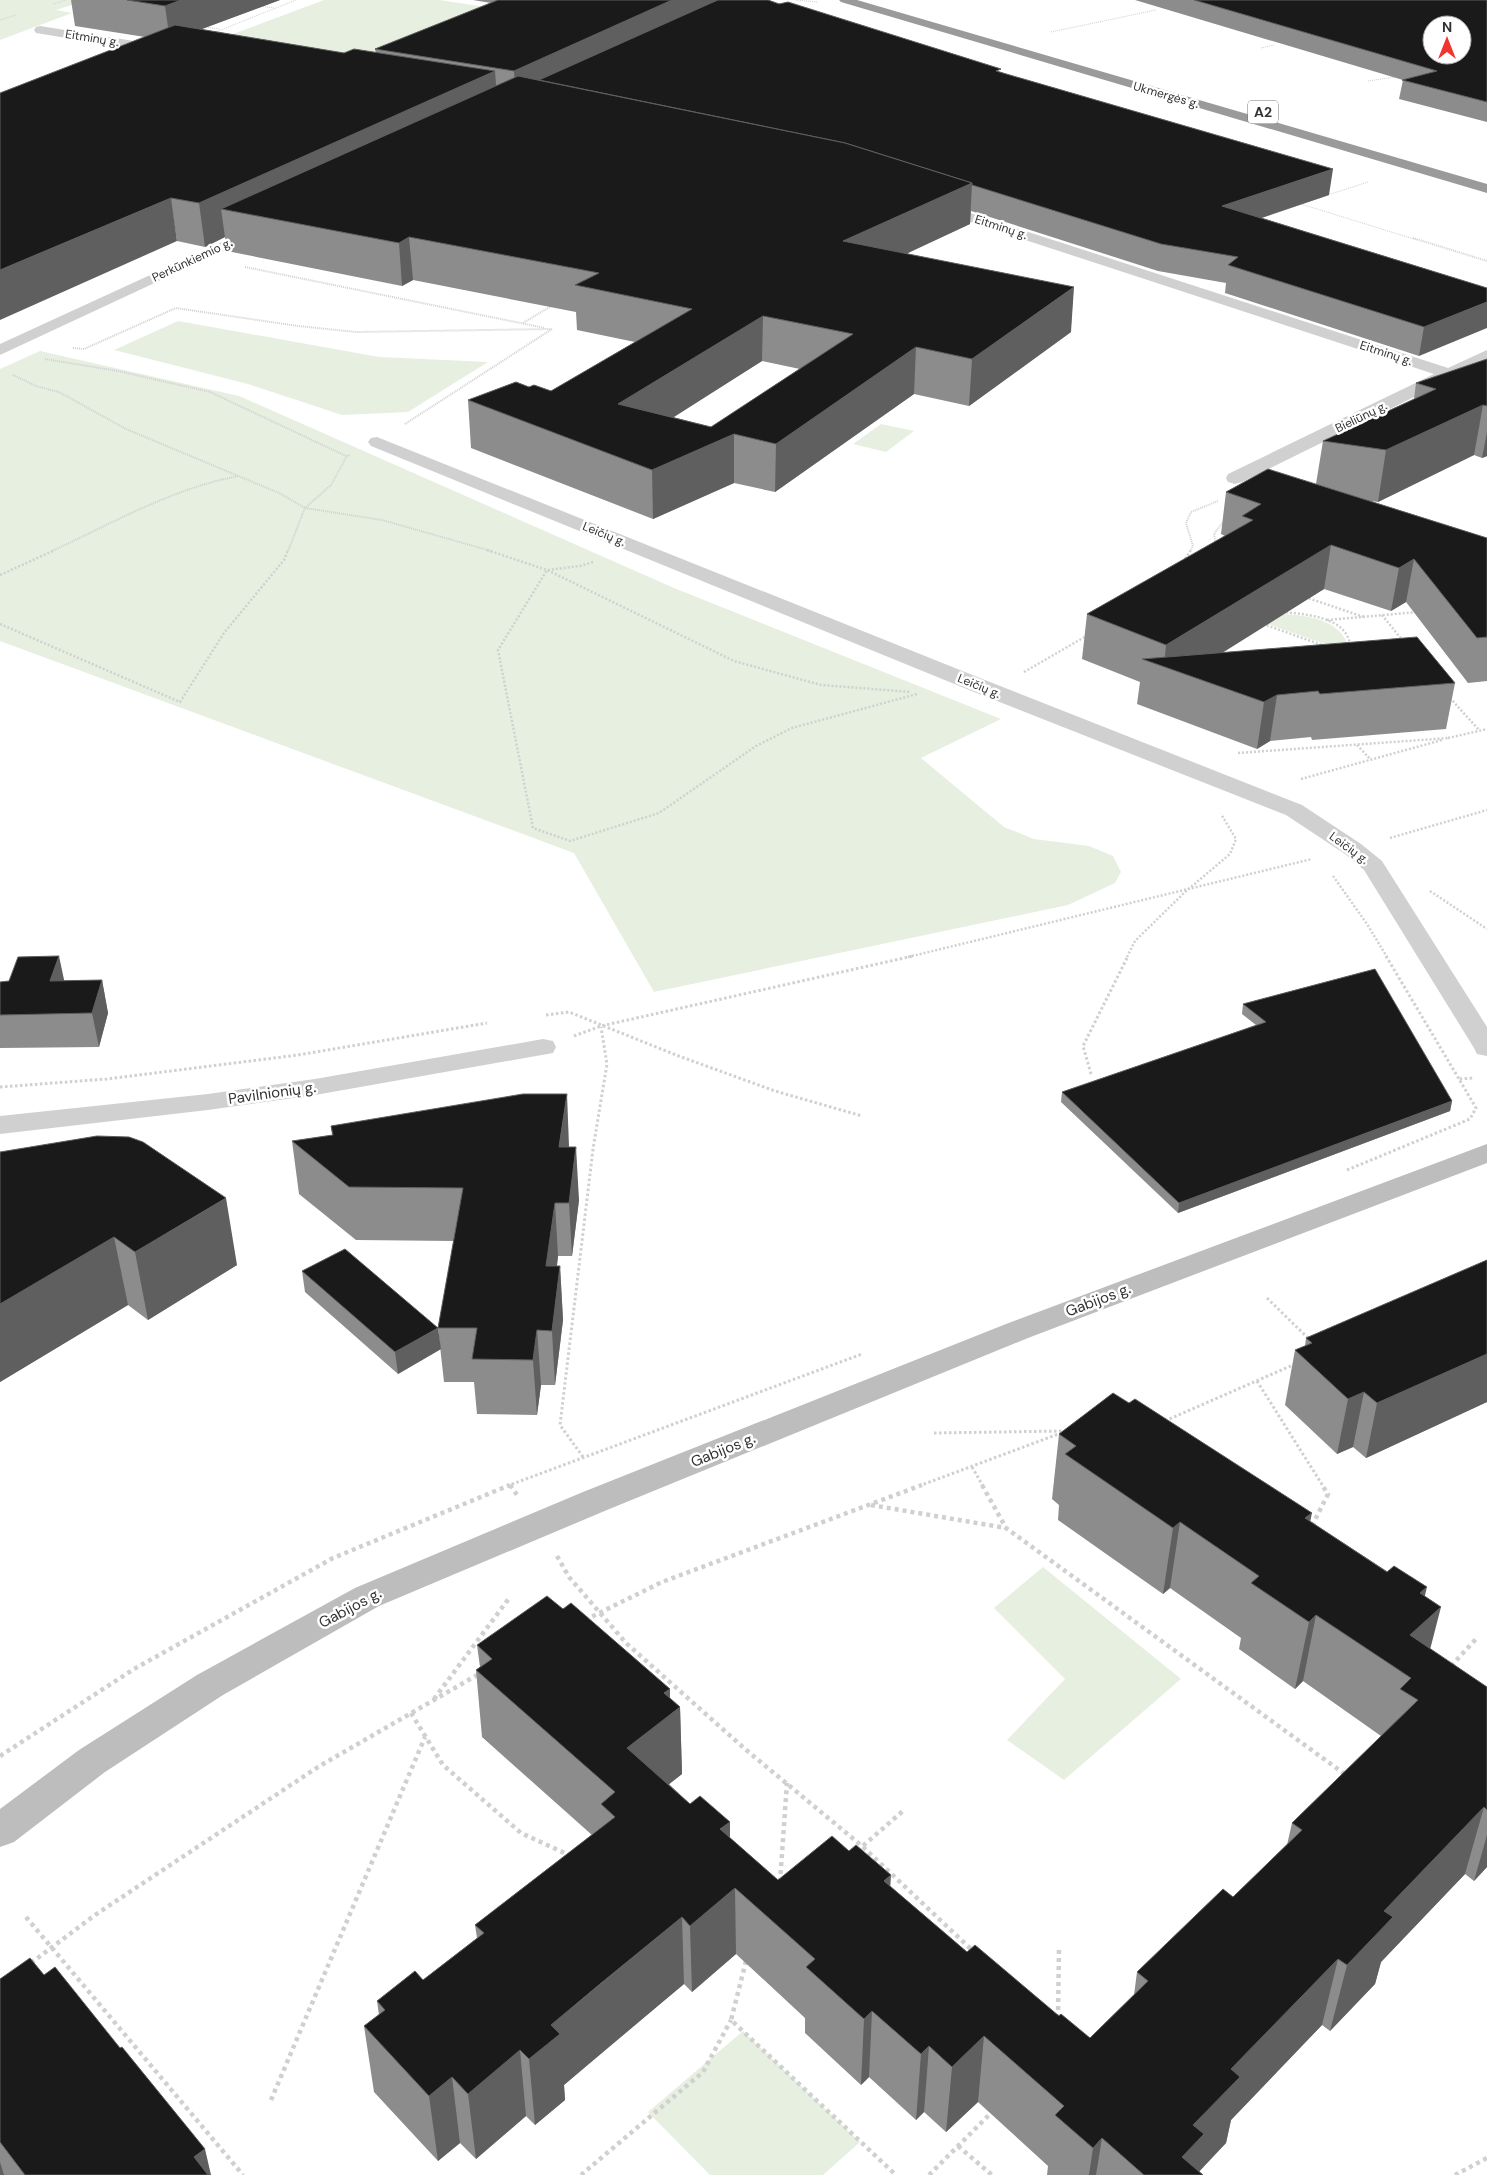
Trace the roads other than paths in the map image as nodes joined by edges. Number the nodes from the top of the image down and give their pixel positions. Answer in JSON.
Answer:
{"nodes":[{"id":1,"x":845,"y":0,"type":"edge"},
{"id":2,"x":885,"y":0,"type":"edge"},
{"id":3,"x":40,"y":30,"type":"dead end"},
{"id":4,"x":172,"y":51,"type":"edge"},
{"id":5,"x":1487,"y":176,"type":"edge"},
{"id":6,"x":1487,"y":189,"type":"edge"},
{"id":7,"x":922,"y":201,"type":"edge"},
{"id":8,"x":271,"y":223,"type":"edge"},
{"id":9,"x":0,"y":350,"type":"edge"},
{"id":10,"x":1487,"y":354,"type":"edge"},
{"id":11,"x":1450,"y":374,"type":"junction"},
{"id":12,"x":377,"y":442,"type":"road end"},
{"id":13,"x":1235,"y":478,"type":"dead end"},
{"id":14,"x":543,"y":1047,"type":"dead end"},
{"id":15,"x":1487,"y":1048,"type":"edge"},
{"id":16,"x":0,"y":1125,"type":"edge"},
{"id":17,"x":1487,"y":1153,"type":"edge"},
{"id":18,"x":0,"y":1831,"type":"edge"}],
"edges":[{"from":1,"to":6,"type":"highway","name":"Ukmergės g.","number":"A2"},
{"from":2,"to":5,"type":"highway","name":"Ukmergės g.","number":"A2"},
{"from":3,"to":4,"type":"street","name":"Eitminų g."},
{"from":7,"to":11,"type":"street","name":"Eitminų g."},
{"from":8,"to":9,"type":"street","name":"Perkūnkiemio g."},
{"from":10,"to":11,"type":"street","name":"Bieliūnų g."},
{"from":11,"to":13,"type":"street","name":"Bieliūnų g."},
{"from":12,"to":15,"type":"street","name":"Leičių g."},
{"from":14,"to":16,"type":"street","name":"Pavilnionių g."},
{"from":17,"to":18,"type":"street","name":"Gabijos g."}]}
